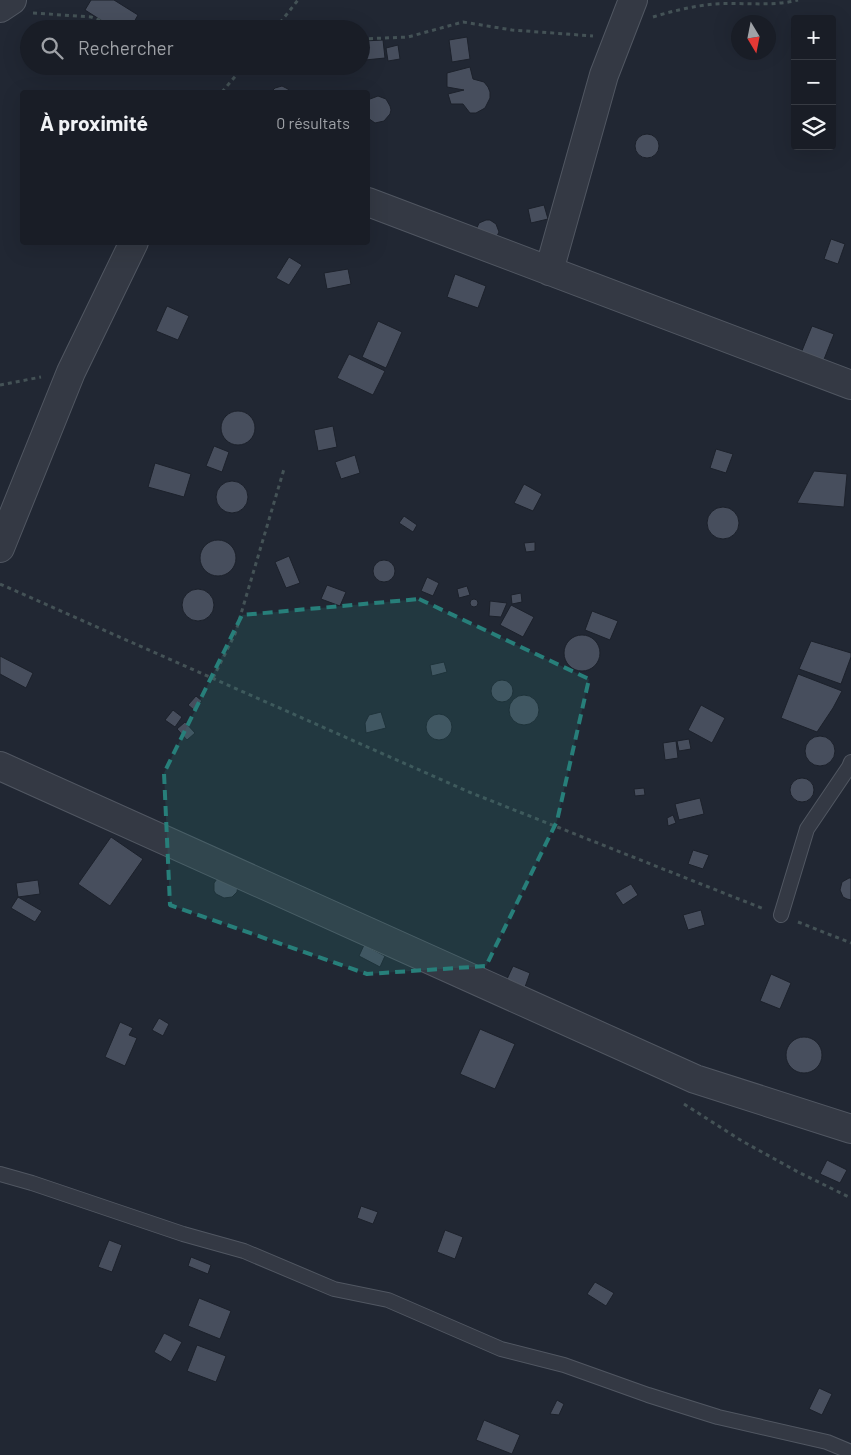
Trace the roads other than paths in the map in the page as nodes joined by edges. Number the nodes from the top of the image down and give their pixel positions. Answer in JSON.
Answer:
{"nodes":[{"id":1,"x":633,"y":0,"type":"edge"},
{"id":2,"x":370,"y":203,"type":"edge"},
{"id":3,"x":133,"y":245,"type":"edge"},
{"id":4,"x":549,"y":271,"type":"junction"},
{"id":5,"x":851,"y":386,"type":"edge"},
{"id":6,"x":0,"y":548,"type":"edge"},
{"id":7,"x":851,"y":762,"type":"edge"},
{"id":8,"x":0,"y":766,"type":"edge"},
{"id":9,"x":781,"y":915,"type":"road end"},
{"id":10,"x":851,"y":1129,"type":"edge"},
{"id":11,"x":0,"y":1174,"type":"edge"},
{"id":12,"x":851,"y":1452,"type":"edge"}],
"edges":[{"from":1,"to":4,"type":"street"},
{"from":2,"to":4,"type":"street"},
{"from":3,"to":6,"type":"street"},
{"from":4,"to":5,"type":"street"},
{"from":7,"to":9,"type":"lane"},
{"from":8,"to":10,"type":"street"},
{"from":11,"to":12,"type":"lane"}]}
